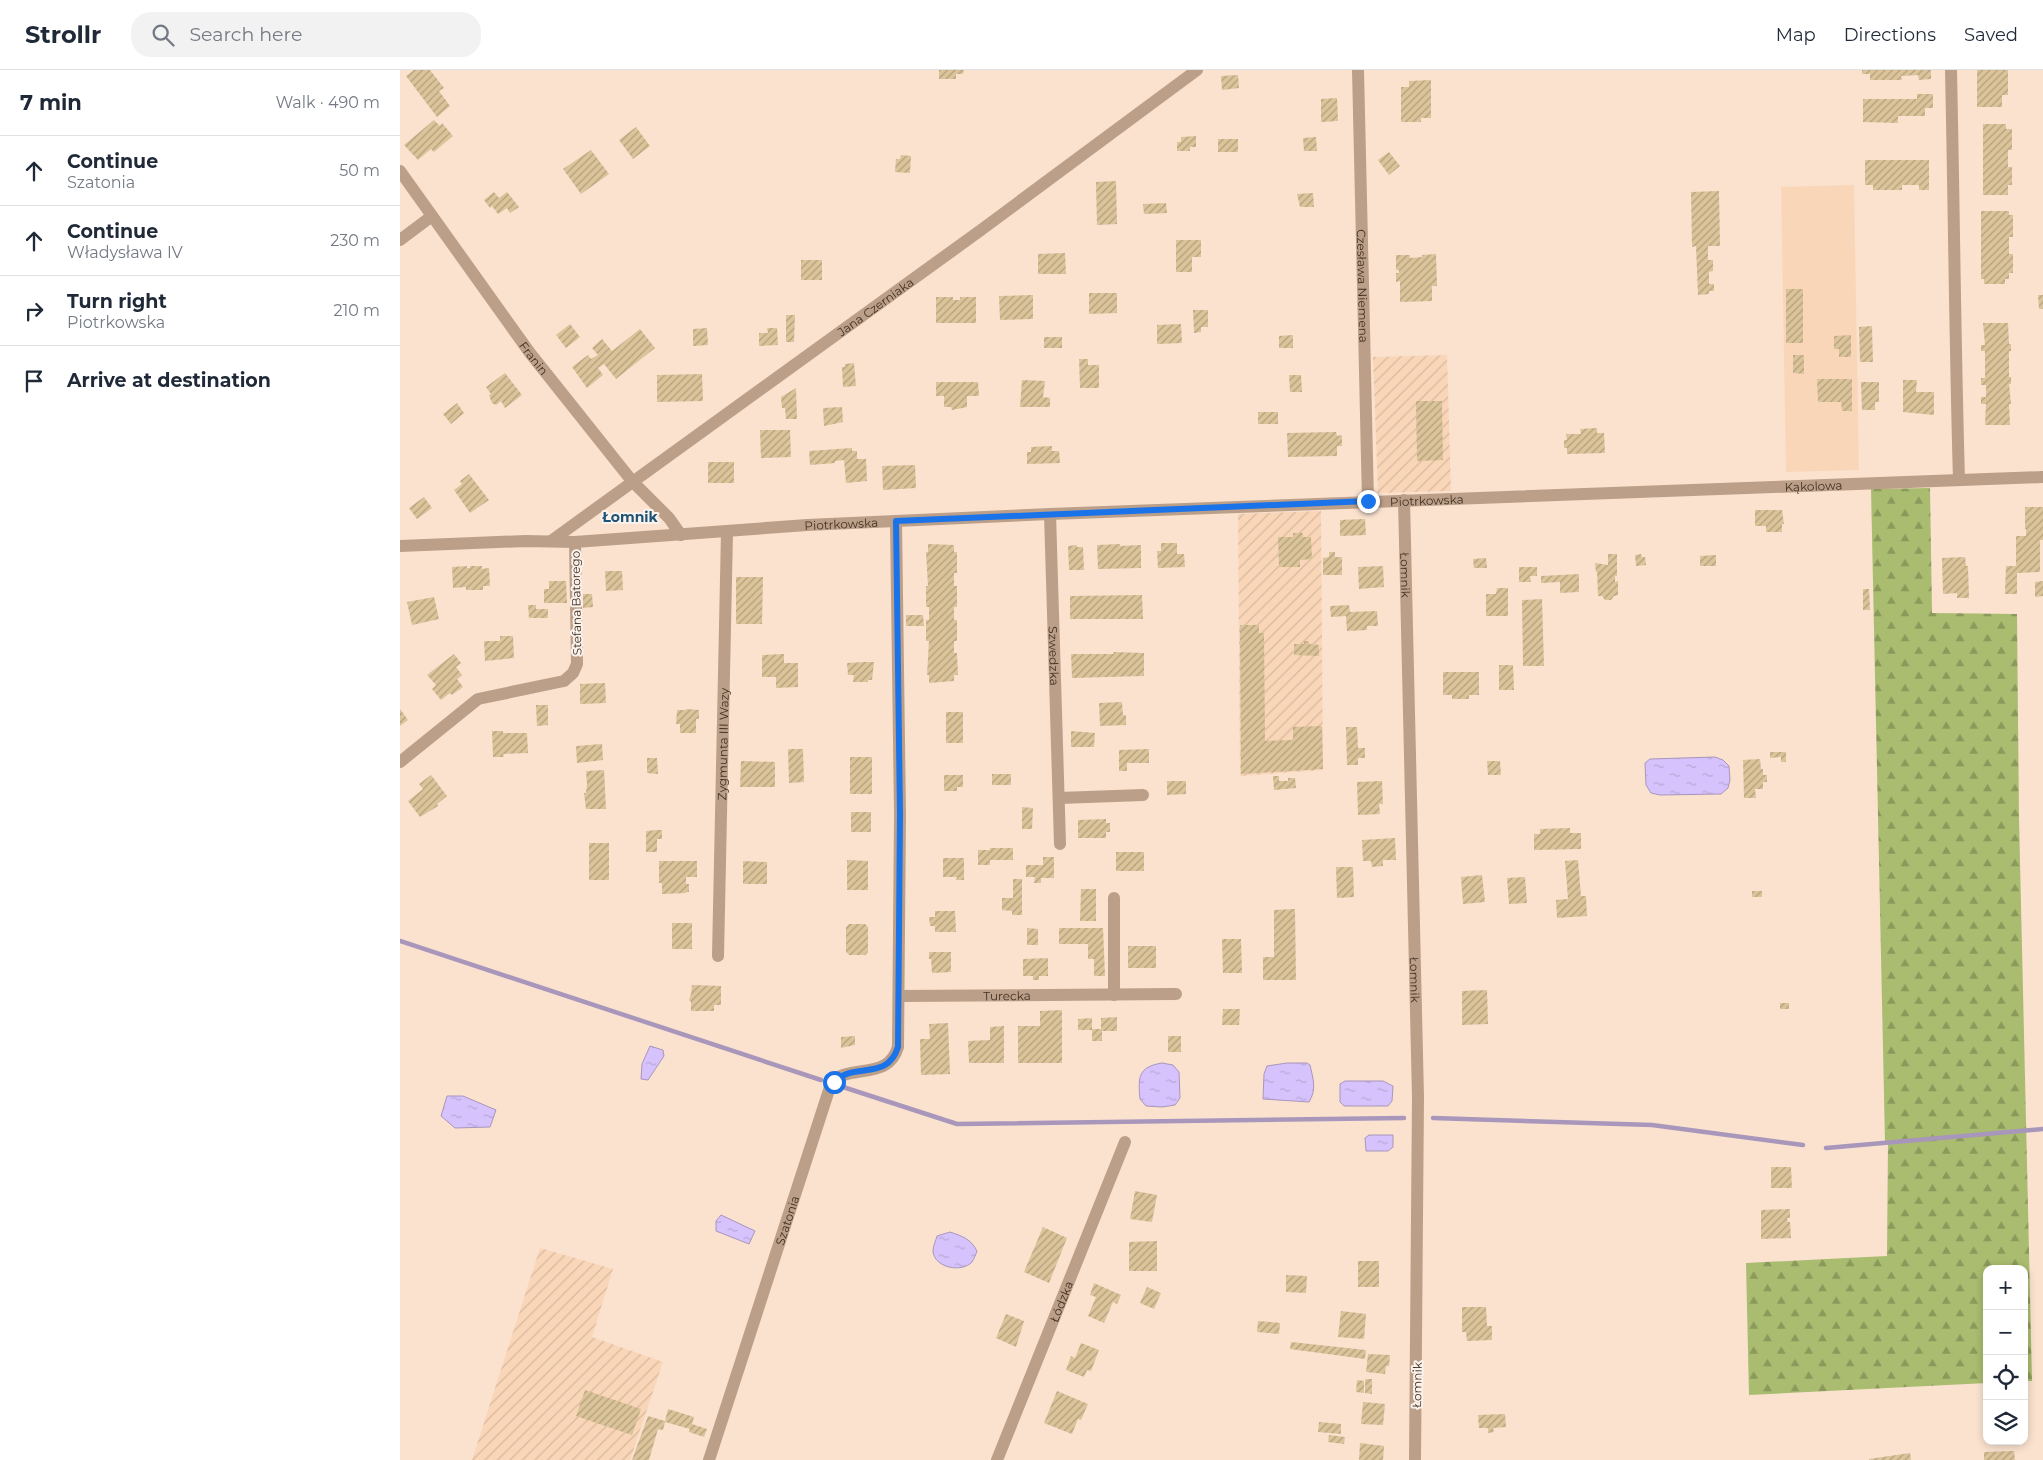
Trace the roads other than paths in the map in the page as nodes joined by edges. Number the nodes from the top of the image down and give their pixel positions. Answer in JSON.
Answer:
{"nodes":[{"id":1,"x":1197,"y":70,"type":"edge"},
{"id":2,"x":1358,"y":70,"type":"edge"},
{"id":3,"x":1951,"y":70,"type":"edge"},
{"id":4,"x":400,"y":171,"type":"edge"},
{"id":5,"x":432,"y":216,"type":"junction"},
{"id":6,"x":400,"y":240,"type":"edge"},
{"id":7,"x":2043,"y":477,"type":"edge"},
{"id":8,"x":1959,"y":480,"type":"junction"},
{"id":9,"x":632,"y":481,"type":"junction"},
{"id":10,"x":1585,"y":493,"type":"joint"},
{"id":11,"x":1404,"y":500,"type":"junction"},
{"id":12,"x":1368,"y":501,"type":"junction"},
{"id":13,"x":1050,"y":514,"type":"junction"},
{"id":14,"x":896,"y":521,"type":"junction"},
{"id":15,"x":727,"y":532,"type":"junction"},
{"id":16,"x":681,"y":534,"type":"junction"},
{"id":17,"x":551,"y":541,"type":"junction"},
{"id":18,"x":575,"y":542,"type":"junction"},
{"id":19,"x":400,"y":546,"type":"edge"},
{"id":20,"x":400,"y":762,"type":"edge"},
{"id":21,"x":1143,"y":795,"type":"dead end"},
{"id":22,"x":1059,"y":798,"type":"junction"},
{"id":23,"x":1060,"y":844,"type":"dead end"},
{"id":24,"x":1114,"y":898,"type":"dead end"},
{"id":25,"x":718,"y":956,"type":"dead end"},
{"id":26,"x":1176,"y":994,"type":"dead end"},
{"id":27,"x":1114,"y":995,"type":"junction"},
{"id":28,"x":899,"y":996,"type":"junction"},
{"id":29,"x":1125,"y":1142,"type":"dead end"},
{"id":30,"x":709,"y":1460,"type":"edge"},
{"id":31,"x":997,"y":1460,"type":"edge"},
{"id":32,"x":1415,"y":1460,"type":"edge"}],
"edges":[{"from":1,"to":9,"type":"street","name":"Jana Czerniaka"},
{"from":2,"to":12,"type":"street","name":"Czesława Niemena"},
{"from":3,"to":8,"type":"street"},
{"from":4,"to":5,"type":"street","name":"Franin"},
{"from":5,"to":6,"type":"street"},
{"from":5,"to":9,"type":"street","name":"Franin"},
{"from":7,"to":8,"type":"street","name":"Kąkolowa"},
{"from":8,"to":10,"type":"street","name":"Kąkolowa"},
{"from":9,"to":16,"type":"street","name":"Franin"},
{"from":9,"to":17,"type":"street","name":"Jana Czerniaka"},
{"from":10,"to":11,"type":"street","name":"Piotrkowska"},
{"from":11,"to":12,"type":"street","name":"Piotrkowska"},
{"from":11,"to":32,"type":"street","name":"Łomnik"},
{"from":12,"to":13,"type":"street","name":"Piotrkowska"},
{"from":13,"to":14,"type":"street","name":"Piotrkowska"},
{"from":13,"to":22,"type":"street","name":"Szwedzka"},
{"from":14,"to":15,"type":"street","name":"Piotrkowska"},
{"from":14,"to":28,"type":"street","name":"Szatonia"},
{"from":15,"to":16,"type":"street","name":"Piotrkowska"},
{"from":15,"to":25,"type":"street","name":"Zygmunta III Wazy"},
{"from":16,"to":18,"type":"street","name":"Piotrkowska"},
{"from":17,"to":18,"type":"street","name":"Piotrkowska"},
{"from":17,"to":19,"type":"street","name":"Piotrkowska"},
{"from":18,"to":20,"type":"street","name":"Stefana Batorego"},
{"from":21,"to":22,"type":"street"},
{"from":22,"to":23,"type":"street","name":"Szwedzka"},
{"from":24,"to":27,"type":"street"},
{"from":26,"to":27,"type":"street","name":"Turecka"},
{"from":27,"to":28,"type":"street","name":"Turecka"},
{"from":28,"to":30,"type":"street","name":"Szatonia"},
{"from":29,"to":31,"type":"street","name":"Łódzka"}]}
